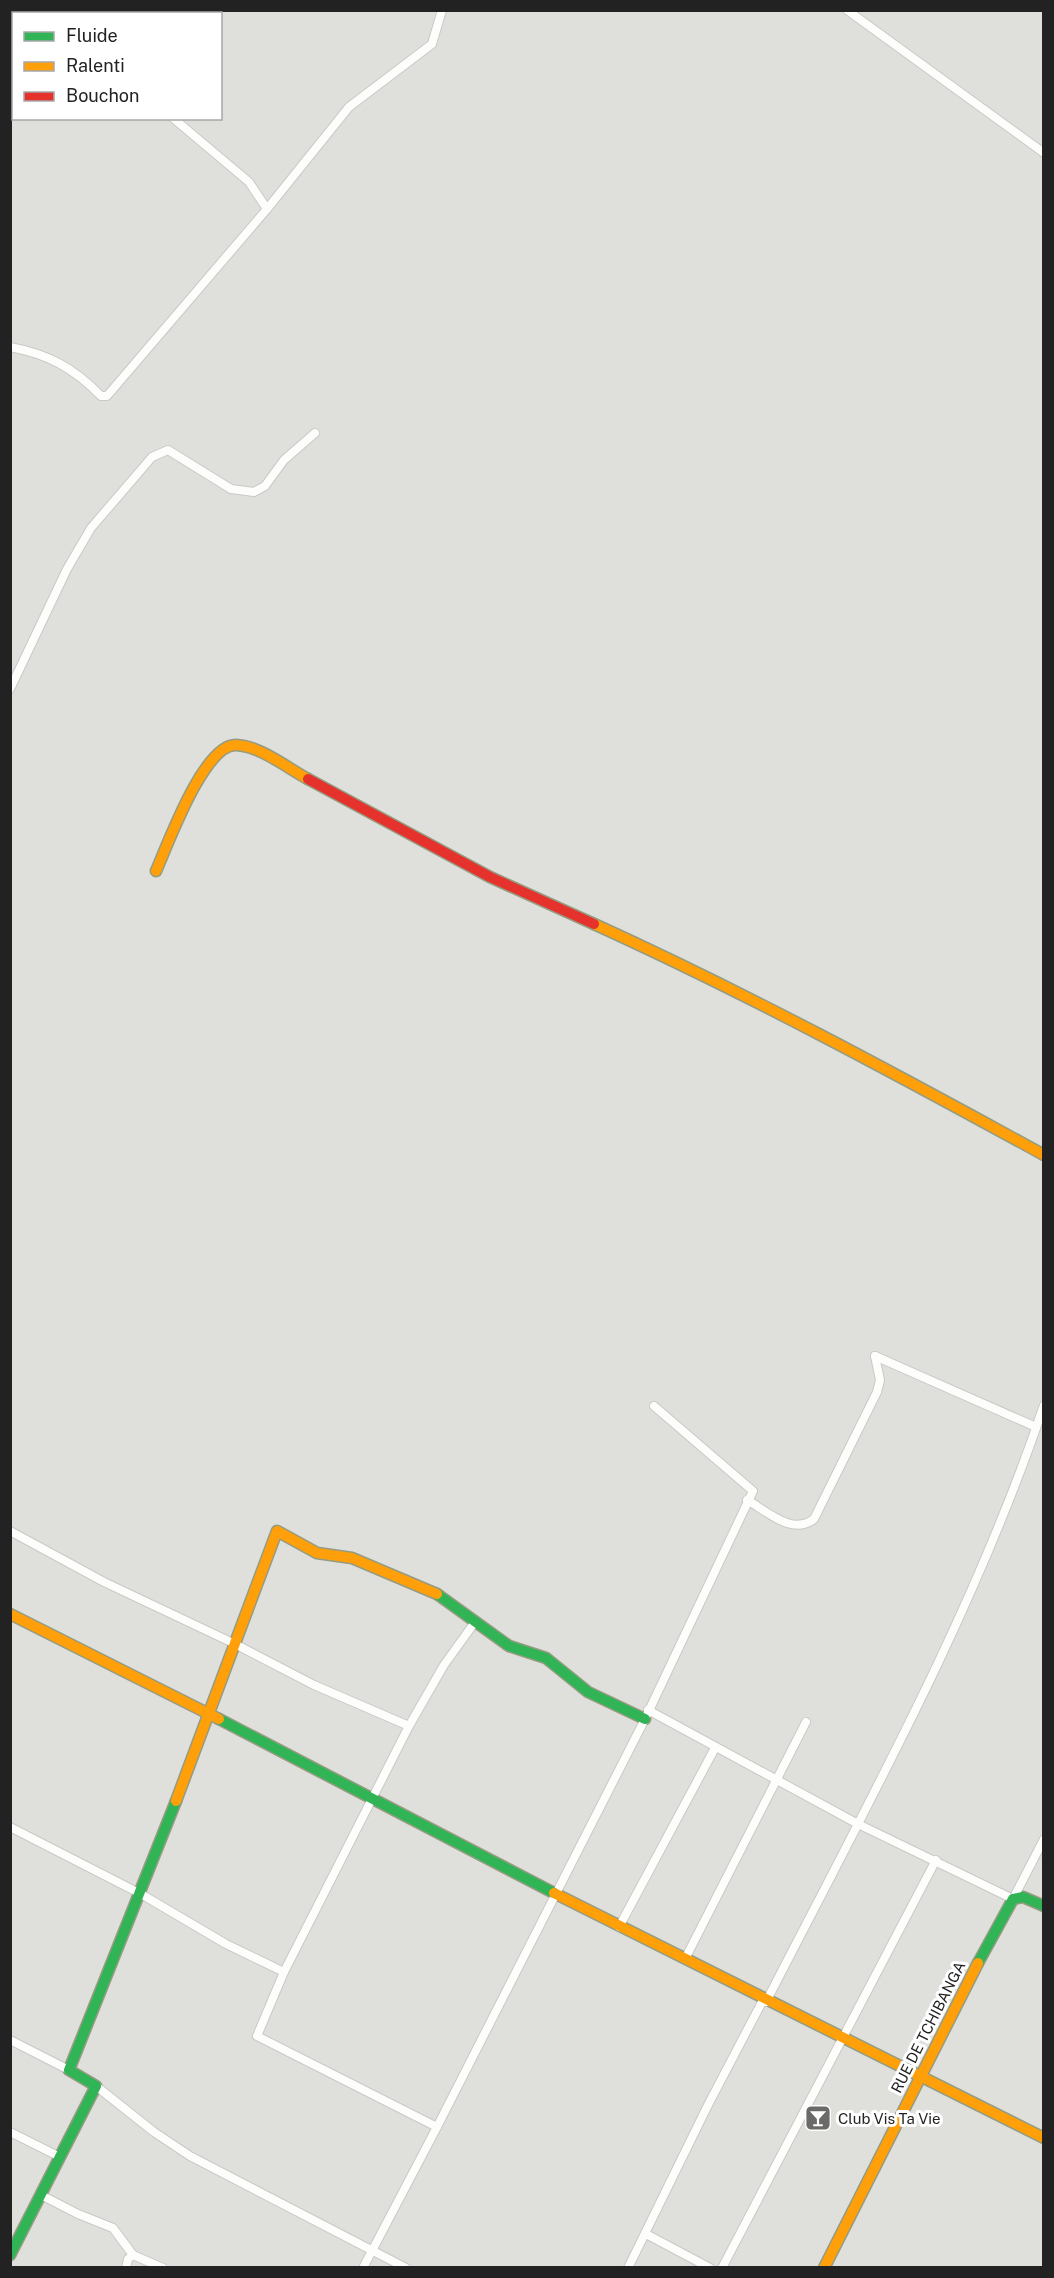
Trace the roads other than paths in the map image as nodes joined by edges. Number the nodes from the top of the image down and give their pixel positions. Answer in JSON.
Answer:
{"nodes":[{"id":1,"x":442,"y":10,"type":"edge"},
{"id":2,"x":847,"y":10,"type":"edge"},
{"id":3,"x":175,"y":120,"type":"edge"},
{"id":4,"x":1044,"y":153,"type":"edge"},
{"id":5,"x":267,"y":209,"type":"junction"},
{"id":6,"x":10,"y":347,"type":"edge"},
{"id":7,"x":315,"y":432,"type":"dead end"},
{"id":8,"x":10,"y":689,"type":"edge"},
{"id":9,"x":156,"y":871,"type":"dead end"},
{"id":10,"x":1044,"y":1155,"type":"edge"},
{"id":11,"x":1044,"y":1405,"type":"edge"},
{"id":12,"x":654,"y":1406,"type":"dead end"},
{"id":13,"x":1036,"y":1427,"type":"junction"},
{"id":14,"x":747,"y":1500,"type":"junction"},
{"id":15,"x":10,"y":1531,"type":"edge"},
{"id":16,"x":10,"y":1614,"type":"edge"},
{"id":17,"x":475,"y":1622,"type":"junction"},
{"id":18,"x":236,"y":1644,"type":"junction"},
{"id":19,"x":208,"y":1715,"type":"junction"},
{"id":20,"x":646,"y":1715,"type":"junction"},
{"id":21,"x":807,"y":1722,"type":"dead end"},
{"id":22,"x":409,"y":1726,"type":"junction"},
{"id":23,"x":715,"y":1748,"type":"junction"},
{"id":24,"x":778,"y":1782,"type":"junction"},
{"id":25,"x":372,"y":1799,"type":"junction"},
{"id":26,"x":858,"y":1824,"type":"junction"},
{"id":27,"x":10,"y":1827,"type":"edge"},
{"id":28,"x":1044,"y":1839,"type":"edge"},
{"id":29,"x":936,"y":1860,"type":"junction"},
{"id":30,"x":141,"y":1894,"type":"junction"},
{"id":31,"x":556,"y":1894,"type":"junction"},
{"id":32,"x":1013,"y":1899,"type":"junction"},
{"id":33,"x":1044,"y":1906,"type":"edge"},
{"id":34,"x":619,"y":1927,"type":"junction"},
{"id":35,"x":685,"y":1959,"type":"junction"},
{"id":36,"x":285,"y":1972,"type":"junction"},
{"id":37,"x":764,"y":2001,"type":"junction"},
{"id":38,"x":840,"y":2039,"type":"junction"},
{"id":39,"x":10,"y":2040,"type":"edge"},
{"id":40,"x":69,"y":2070,"type":"junction"},
{"id":41,"x":918,"y":2077,"type":"junction"},
{"id":42,"x":96,"y":2086,"type":"junction"},
{"id":43,"x":437,"y":2127,"type":"junction"},
{"id":44,"x":10,"y":2132,"type":"edge"},
{"id":45,"x":1044,"y":2138,"type":"edge"},
{"id":46,"x":60,"y":2157,"type":"junction"},
{"id":47,"x":41,"y":2195,"type":"junction"},
{"id":48,"x":646,"y":2234,"type":"junction"},
{"id":49,"x":372,"y":2250,"type":"junction"},
{"id":50,"x":10,"y":2255,"type":"edge"},
{"id":51,"x":133,"y":2255,"type":"junction"},
{"id":52,"x":126,"y":2268,"type":"edge"},
{"id":53,"x":163,"y":2268,"type":"edge"},
{"id":54,"x":363,"y":2268,"type":"edge"},
{"id":55,"x":406,"y":2268,"type":"edge"},
{"id":56,"x":628,"y":2268,"type":"edge"},
{"id":57,"x":710,"y":2268,"type":"edge"},
{"id":58,"x":722,"y":2268,"type":"edge"},
{"id":59,"x":824,"y":2268,"type":"edge"}],
"edges":[{"from":1,"to":5,"type":"street"},
{"from":2,"to":4,"type":"street"},
{"from":3,"to":5,"type":"street"},
{"from":5,"to":6,"type":"street"},
{"from":7,"to":8,"type":"street"},
{"from":9,"to":10,"type":"street"},
{"from":11,"to":13,"type":"street"},
{"from":12,"to":14,"type":"street"},
{"from":13,"to":14,"type":"street"},
{"from":13,"to":26,"type":"street"},
{"from":14,"to":20,"type":"street"},
{"from":15,"to":18,"type":"street"},
{"from":16,"to":19,"type":"street"},
{"from":17,"to":18,"type":"street"},
{"from":17,"to":20,"type":"street"},
{"from":17,"to":22,"type":"street"},
{"from":18,"to":19,"type":"street"},
{"from":18,"to":22,"type":"street"},
{"from":19,"to":25,"type":"street"},
{"from":19,"to":30,"type":"street"},
{"from":20,"to":23,"type":"street"},
{"from":20,"to":31,"type":"street"},
{"from":21,"to":24,"type":"street"},
{"from":22,"to":25,"type":"street"},
{"from":23,"to":24,"type":"street"},
{"from":23,"to":34,"type":"street"},
{"from":24,"to":26,"type":"street"},
{"from":24,"to":35,"type":"street"},
{"from":25,"to":31,"type":"street"},
{"from":25,"to":36,"type":"street"},
{"from":26,"to":29,"type":"street"},
{"from":26,"to":37,"type":"street"},
{"from":27,"to":30,"type":"street"},
{"from":28,"to":32,"type":"street"},
{"from":29,"to":32,"type":"street"},
{"from":29,"to":38,"type":"street"},
{"from":30,"to":36,"type":"street"},
{"from":30,"to":40,"type":"street"},
{"from":31,"to":34,"type":"street"},
{"from":31,"to":43,"type":"street"},
{"from":32,"to":33,"type":"street"},
{"from":32,"to":41,"type":"street","name":"RUE DE TCHIBANGA"},
{"from":34,"to":35,"type":"street"},
{"from":35,"to":37,"type":"street"},
{"from":36,"to":43,"type":"street"},
{"from":37,"to":38,"type":"street"},
{"from":37,"to":48,"type":"street"},
{"from":38,"to":41,"type":"street"},
{"from":38,"to":58,"type":"street"},
{"from":39,"to":40,"type":"street"},
{"from":40,"to":42,"type":"street"},
{"from":41,"to":45,"type":"street"},
{"from":41,"to":59,"type":"street","name":"RUE DE TCHIBANGA"},
{"from":42,"to":46,"type":"street"},
{"from":42,"to":49,"type":"street"},
{"from":43,"to":49,"type":"street"},
{"from":44,"to":46,"type":"street"},
{"from":46,"to":47,"type":"street"},
{"from":47,"to":50,"type":"street"},
{"from":47,"to":51,"type":"street"},
{"from":48,"to":56,"type":"street"},
{"from":48,"to":57,"type":"street"},
{"from":49,"to":54,"type":"street"},
{"from":49,"to":55,"type":"street"},
{"from":51,"to":52,"type":"street"},
{"from":51,"to":53,"type":"street"}]}
